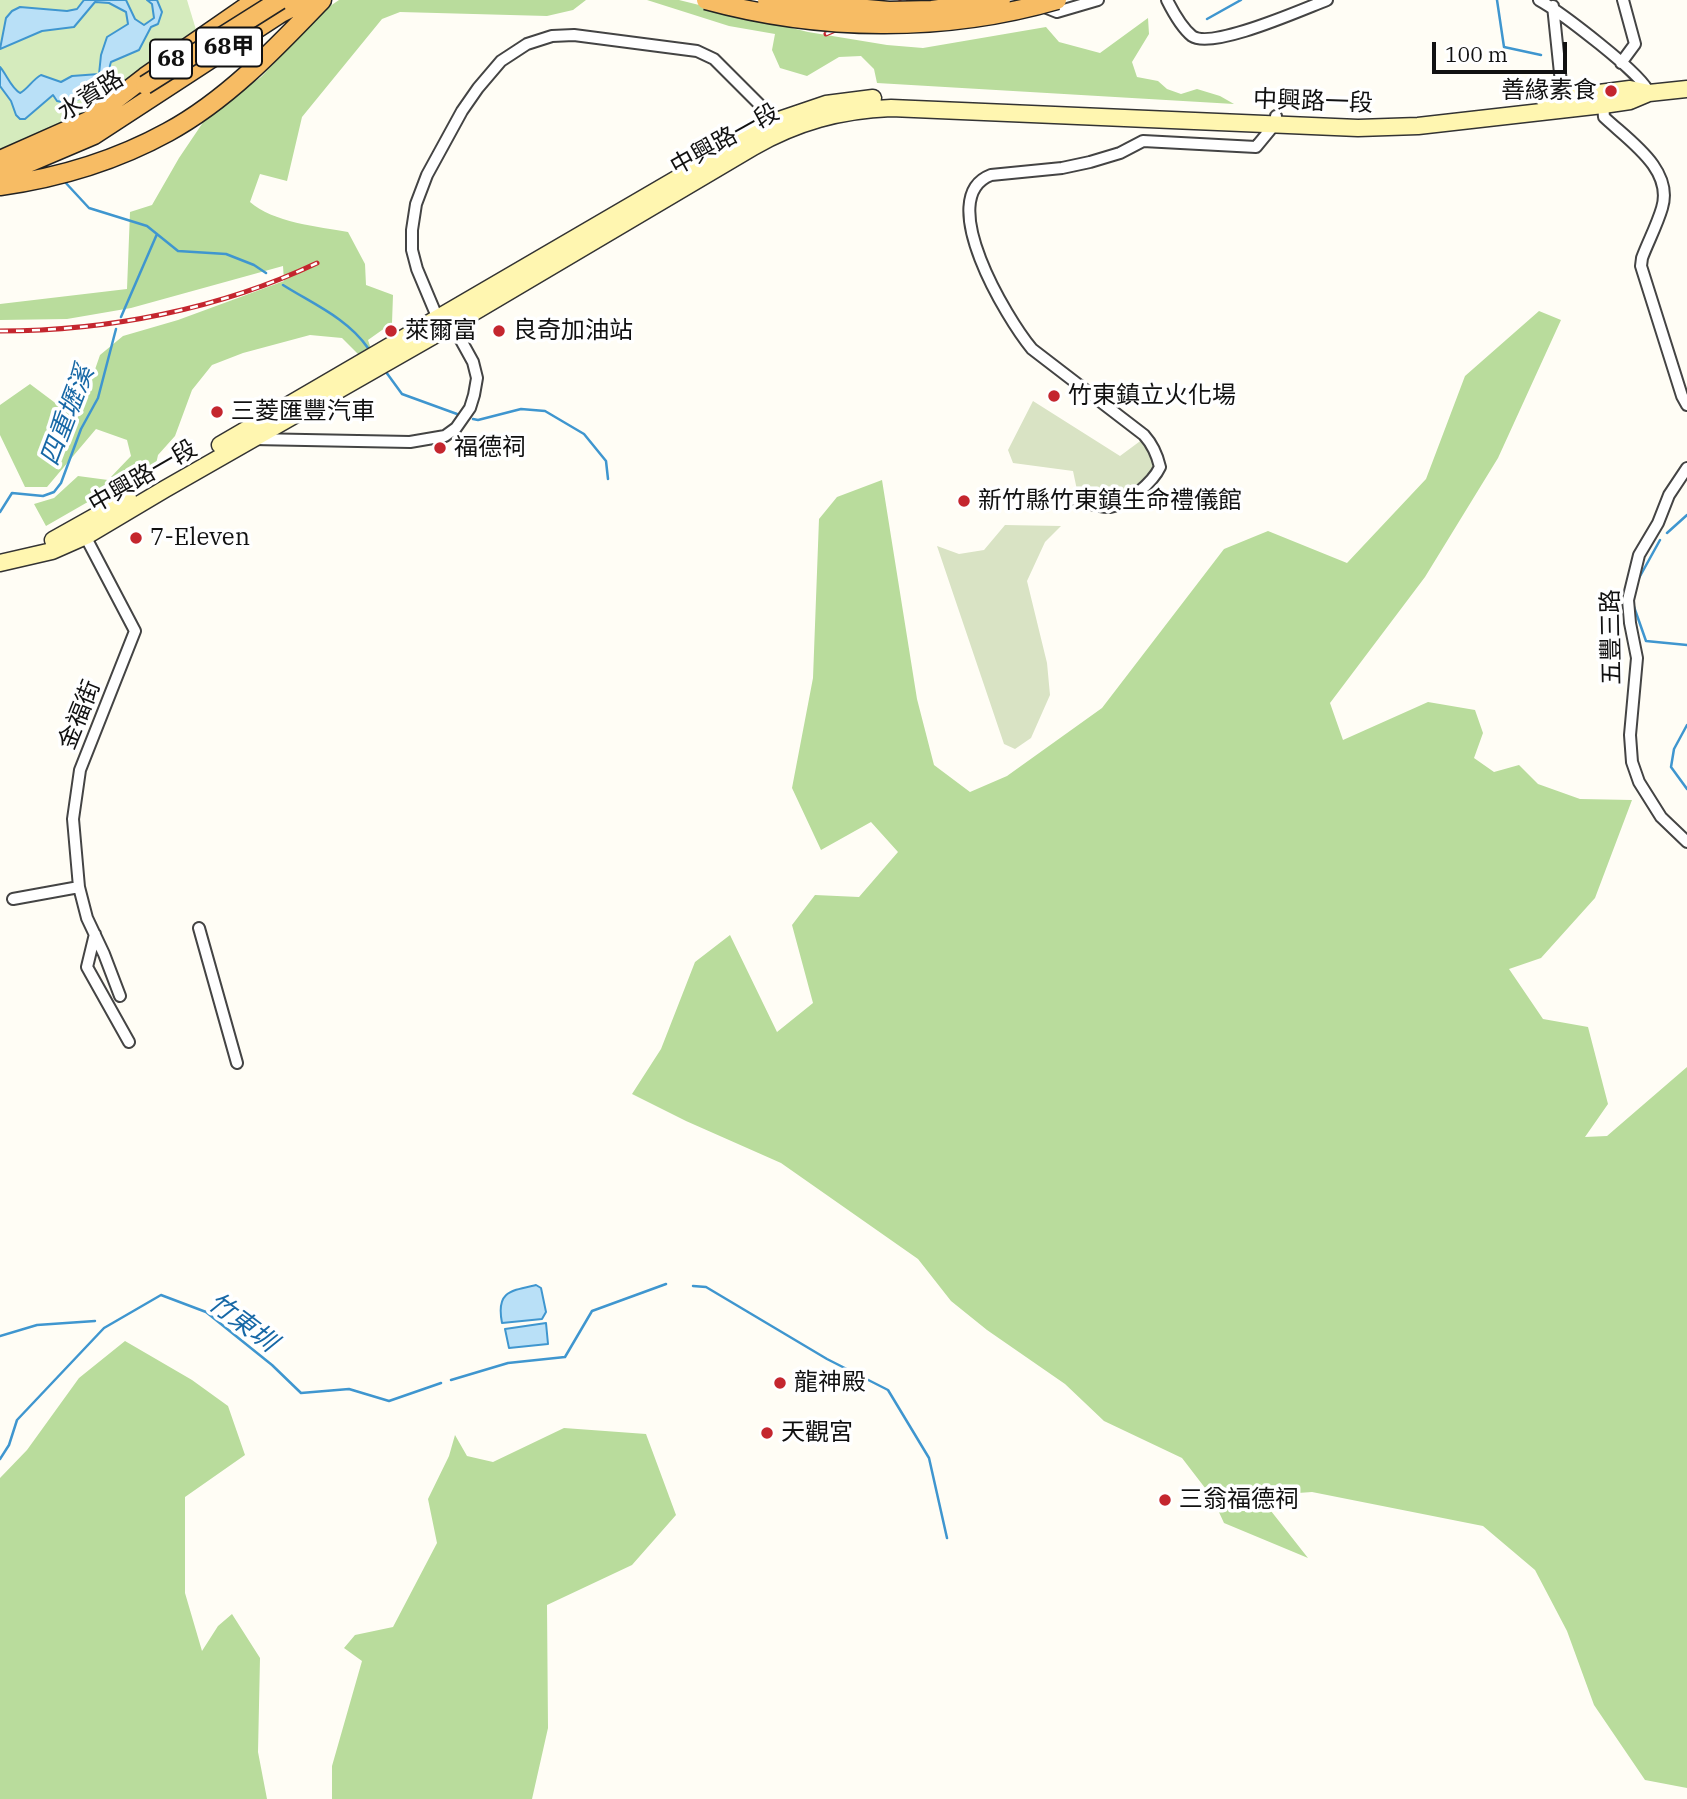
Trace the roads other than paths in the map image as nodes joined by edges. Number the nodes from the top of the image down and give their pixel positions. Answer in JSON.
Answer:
{"nodes":[{"id":1,"x":256,"y":0,"type":"edge"},
{"id":2,"x":264,"y":0,"type":"edge"},
{"id":3,"x":281,"y":0,"type":"edge"},
{"id":4,"x":307,"y":0,"type":"edge"},
{"id":5,"x":322,"y":0,"type":"edge"},
{"id":6,"x":706,"y":0,"type":"edge"},
{"id":7,"x":767,"y":0,"type":"edge"},
{"id":8,"x":1001,"y":0,"type":"edge"},
{"id":9,"x":1044,"y":0,"type":"edge"},
{"id":10,"x":1057,"y":0,"type":"edge"},
{"id":11,"x":1098,"y":0,"type":"edge"},
{"id":12,"x":1167,"y":0,"type":"edge"},
{"id":13,"x":1327,"y":0,"type":"edge"},
{"id":14,"x":1539,"y":0,"type":"edge"},
{"id":15,"x":1623,"y":0,"type":"edge"},
{"id":16,"x":1553,"y":4,"type":"edge"},
{"id":17,"x":1621,"y":63,"type":"junction"},
{"id":18,"x":1687,"y":89,"type":"edge"},
{"id":19,"x":148,"y":91,"type":"junction"},
{"id":20,"x":1649,"y":93,"type":"junction"},
{"id":21,"x":1563,"y":102,"type":"junction"},
{"id":22,"x":1604,"y":105,"type":"junction"},
{"id":23,"x":1276,"y":120,"type":"junction"},
{"id":24,"x":88,"y":121,"type":"junction"},
{"id":25,"x":776,"y":121,"type":"junction"},
{"id":26,"x":0,"y":160,"type":"edge"},
{"id":27,"x":0,"y":166,"type":"edge"},
{"id":28,"x":0,"y":175,"type":"edge"},
{"id":29,"x":0,"y":186,"type":"edge"},
{"id":30,"x":443,"y":324,"type":"junction"},
{"id":31,"x":1687,"y":405,"type":"edge"},
{"id":32,"x":245,"y":438,"type":"junction"},
{"id":33,"x":1687,"y":468,"type":"edge"},
{"id":34,"x":1071,"y":499,"type":"dead end"},
{"id":35,"x":82,"y":532,"type":"junction"},
{"id":36,"x":0,"y":554,"type":"edge"},
{"id":37,"x":0,"y":563,"type":"edge"},
{"id":38,"x":1687,"y":842,"type":"edge"},
{"id":39,"x":79,"y":887,"type":"junction"},
{"id":40,"x":13,"y":899,"type":"dead end"},
{"id":41,"x":199,"y":928,"type":"dead end"},
{"id":42,"x":94,"y":934,"type":"junction"},
{"id":43,"x":120,"y":996,"type":"dead end"},
{"id":44,"x":129,"y":1042,"type":"dead end"},
{"id":45,"x":237,"y":1063,"type":"dead end"}],
"edges":[{"from":1,"to":24,"type":"highway","number":"68"},
{"from":2,"to":27,"type":"street","name":"水資路"},
{"from":3,"to":19,"type":"highway","number":"68甲","bridge":true},
{"from":4,"to":19,"type":"highway","number":"68甲"},
{"from":5,"to":29,"type":"highway","number":"68"},
{"from":6,"to":10,"type":"highway","bridge":true},
{"from":7,"to":8,"type":"highway","bridge":true},
{"from":9,"to":11,"type":"street"},
{"from":12,"to":13,"type":"street"},
{"from":14,"to":16,"type":"street"},
{"from":15,"to":17,"type":"street"},
{"from":16,"to":17,"type":"street"},
{"from":16,"to":21,"type":"street"},
{"from":17,"to":20,"type":"street"},
{"from":18,"to":20,"type":"main road"},
{"from":19,"to":24,"type":"highway","number":"68甲"},
{"from":19,"to":28,"type":"highway","number":"68甲"},
{"from":20,"to":21,"type":"main road"},
{"from":20,"to":22,"type":"main road"},
{"from":21,"to":22,"type":"main road"},
{"from":21,"to":23,"type":"main road","name":"中興路一段"},
{"from":22,"to":31,"type":"street"},
{"from":23,"to":25,"type":"main road","name":"中興路一段"},
{"from":23,"to":30,"type":"main road","name":"中興路一段"},
{"from":23,"to":34,"type":"street"},
{"from":24,"to":26,"type":"highway","number":"68"},
{"from":25,"to":30,"type":"main road","name":"中興路一段"},
{"from":25,"to":30,"type":"street"},
{"from":30,"to":32,"type":"main road","name":"中興路一段"},
{"from":30,"to":32,"type":"street"},
{"from":32,"to":35,"type":"main road","name":"中興路一段"},
{"from":33,"to":38,"type":"street","name":"五豐三路"},
{"from":35,"to":36,"type":"main road","name":"中興路一段"},
{"from":35,"to":37,"type":"main road","name":"中興路一段"},
{"from":35,"to":39,"type":"street","name":"金福街"},
{"from":39,"to":40,"type":"street"},
{"from":39,"to":42,"type":"street","name":"金福街"},
{"from":41,"to":45,"type":"street"},
{"from":42,"to":43,"type":"street","name":"金福街"},
{"from":42,"to":44,"type":"street","name":"金福街"}]}
